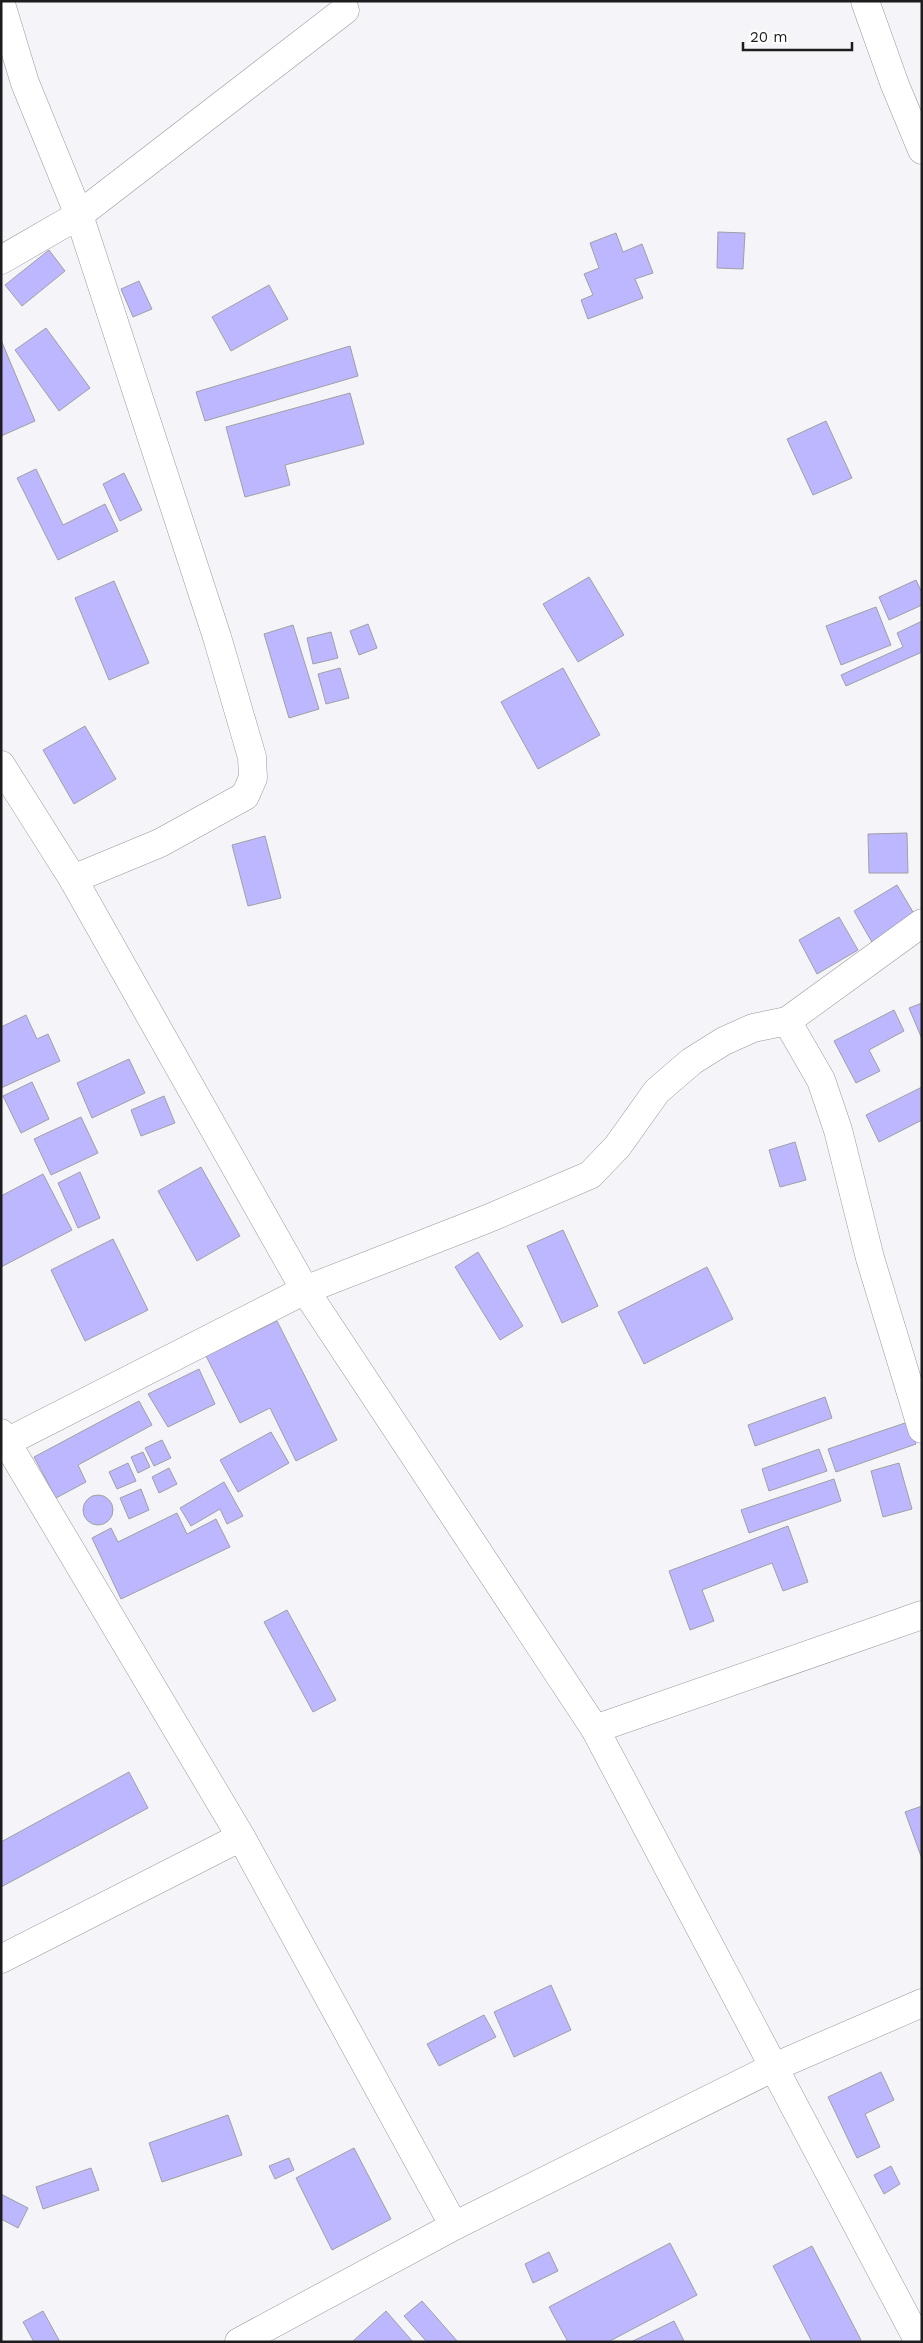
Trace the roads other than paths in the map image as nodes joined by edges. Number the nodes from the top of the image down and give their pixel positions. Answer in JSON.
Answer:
{"nodes":[{"id":1,"x":865,"y":1,"type":"edge"},
{"id":2,"x":1,"y":4,"type":"edge"},
{"id":3,"x":345,"y":10,"type":"dead end"},
{"id":4,"x":922,"y":150,"type":"edge"},
{"id":5,"x":79,"y":215,"type":"junction"},
{"id":6,"x":1,"y":260,"type":"edge"},
{"id":7,"x":1,"y":765,"type":"edge"},
{"id":8,"x":73,"y":879,"type":"junction"},
{"id":9,"x":922,"y":923,"type":"edge"},
{"id":10,"x":787,"y":1020,"type":"junction"},
{"id":11,"x":305,"y":1290,"type":"junction"},
{"id":12,"x":922,"y":1429,"type":"edge"},
{"id":13,"x":3,"y":1440,"type":"edge"},
{"id":14,"x":922,"y":1616,"type":"edge"},
{"id":15,"x":594,"y":1729,"type":"junction"},
{"id":16,"x":241,"y":1837,"type":"junction"},
{"id":17,"x":1,"y":1959,"type":"edge"},
{"id":18,"x":922,"y":2003,"type":"edge"},
{"id":19,"x":772,"y":2068,"type":"junction"},
{"id":20,"x":454,"y":2226,"type":"junction"},
{"id":21,"x":239,"y":2342,"type":"edge"},
{"id":22,"x":919,"y":2342,"type":"edge"}],
"edges":[{"from":1,"to":4,"type":"street"},
{"from":2,"to":5,"type":"street"},
{"from":3,"to":5,"type":"street"},
{"from":5,"to":6,"type":"street"},
{"from":5,"to":8,"type":"street"},
{"from":7,"to":8,"type":"street"},
{"from":8,"to":11,"type":"street"},
{"from":9,"to":10,"type":"street"},
{"from":10,"to":11,"type":"street"},
{"from":10,"to":12,"type":"street"},
{"from":11,"to":13,"type":"street"},
{"from":11,"to":15,"type":"street"},
{"from":13,"to":16,"type":"street"},
{"from":14,"to":15,"type":"street"},
{"from":15,"to":19,"type":"street"},
{"from":16,"to":17,"type":"street"},
{"from":16,"to":20,"type":"street"},
{"from":18,"to":19,"type":"street"},
{"from":19,"to":20,"type":"street"},
{"from":19,"to":22,"type":"street"},
{"from":20,"to":21,"type":"street"}]}
